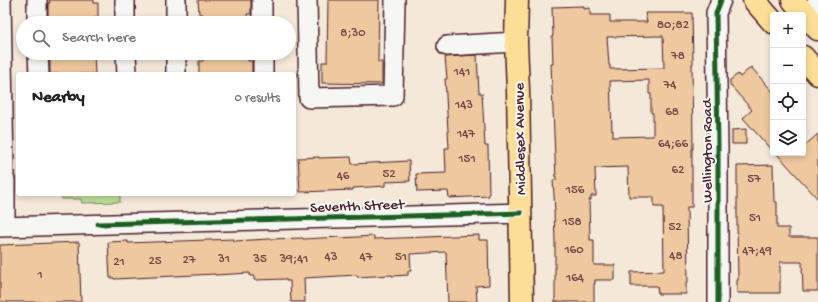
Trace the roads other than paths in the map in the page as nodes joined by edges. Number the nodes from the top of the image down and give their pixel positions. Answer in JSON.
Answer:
{"nodes":[{"id":1,"x":1,"y":0,"type":"edge"},
{"id":2,"x":37,"y":0,"type":"edge"},
{"id":3,"x":125,"y":0,"type":"edge"},
{"id":4,"x":176,"y":0,"type":"edge"},
{"id":5,"x":262,"y":0,"type":"edge"},
{"id":6,"x":307,"y":0,"type":"edge"},
{"id":7,"x":395,"y":0,"type":"edge"},
{"id":8,"x":517,"y":0,"type":"edge"},
{"id":9,"x":721,"y":0,"type":"edge"},
{"id":10,"x":754,"y":0,"type":"edge"},
{"id":11,"x":793,"y":0,"type":"edge"},
{"id":12,"x":37,"y":16,"type":"edge"},
{"id":13,"x":125,"y":16,"type":"edge"},
{"id":14,"x":176,"y":16,"type":"edge"},
{"id":15,"x":262,"y":16,"type":"edge"},
{"id":16,"x":815,"y":16,"type":"edge"},
{"id":17,"x":770,"y":19,"type":"edge"},
{"id":18,"x":516,"y":42,"type":"junction"},
{"id":19,"x":447,"y":46,"type":"dead end"},
{"id":20,"x":38,"y":60,"type":"edge"},
{"id":21,"x":126,"y":60,"type":"edge"},
{"id":22,"x":176,"y":60,"type":"edge"},
{"id":23,"x":262,"y":60,"type":"edge"},
{"id":24,"x":806,"y":60,"type":"edge"},
{"id":25,"x":1,"y":61,"type":"edge"},
{"id":26,"x":38,"y":72,"type":"edge"},
{"id":27,"x":127,"y":72,"type":"edge"},
{"id":28,"x":176,"y":72,"type":"edge"},
{"id":29,"x":263,"y":72,"type":"edge"},
{"id":30,"x":818,"y":74,"type":"edge"},
{"id":31,"x":11,"y":114,"type":"edge"},
{"id":32,"x":4,"y":170,"type":"junction"},
{"id":33,"x":0,"y":193,"type":"edge"},
{"id":34,"x":521,"y":213,"type":"junction"},
{"id":35,"x":3,"y":227,"type":"edge"},
{"id":36,"x":522,"y":302,"type":"edge"},
{"id":37,"x":718,"y":302,"type":"edge"}],
"edges":[{"from":1,"to":25,"type":"street"},
{"from":2,"to":12,"type":"street"},
{"from":3,"to":13,"type":"street"},
{"from":4,"to":14,"type":"street"},
{"from":5,"to":15,"type":"street"},
{"from":6,"to":7,"type":"street"},
{"from":8,"to":18,"type":"main road","name":"Middlesex Avenue"},
{"from":9,"to":37,"type":"street","name":"Wellington Road"},
{"from":10,"to":17,"type":"main road"},
{"from":11,"to":16,"type":"main road"},
{"from":18,"to":19,"type":"street"},
{"from":18,"to":34,"type":"main road","name":"Middlesex Avenue"},
{"from":20,"to":26,"type":"street"},
{"from":21,"to":27,"type":"street"},
{"from":22,"to":28,"type":"street"},
{"from":23,"to":29,"type":"street"},
{"from":24,"to":30,"type":"main road"},
{"from":25,"to":31,"type":"street"},
{"from":31,"to":32,"type":"street"},
{"from":32,"to":33,"type":"street"},
{"from":32,"to":35,"type":"street"},
{"from":34,"to":35,"type":"street","name":"Seventh Street"},
{"from":34,"to":36,"type":"main road","name":"Middlesex Avenue"}]}
